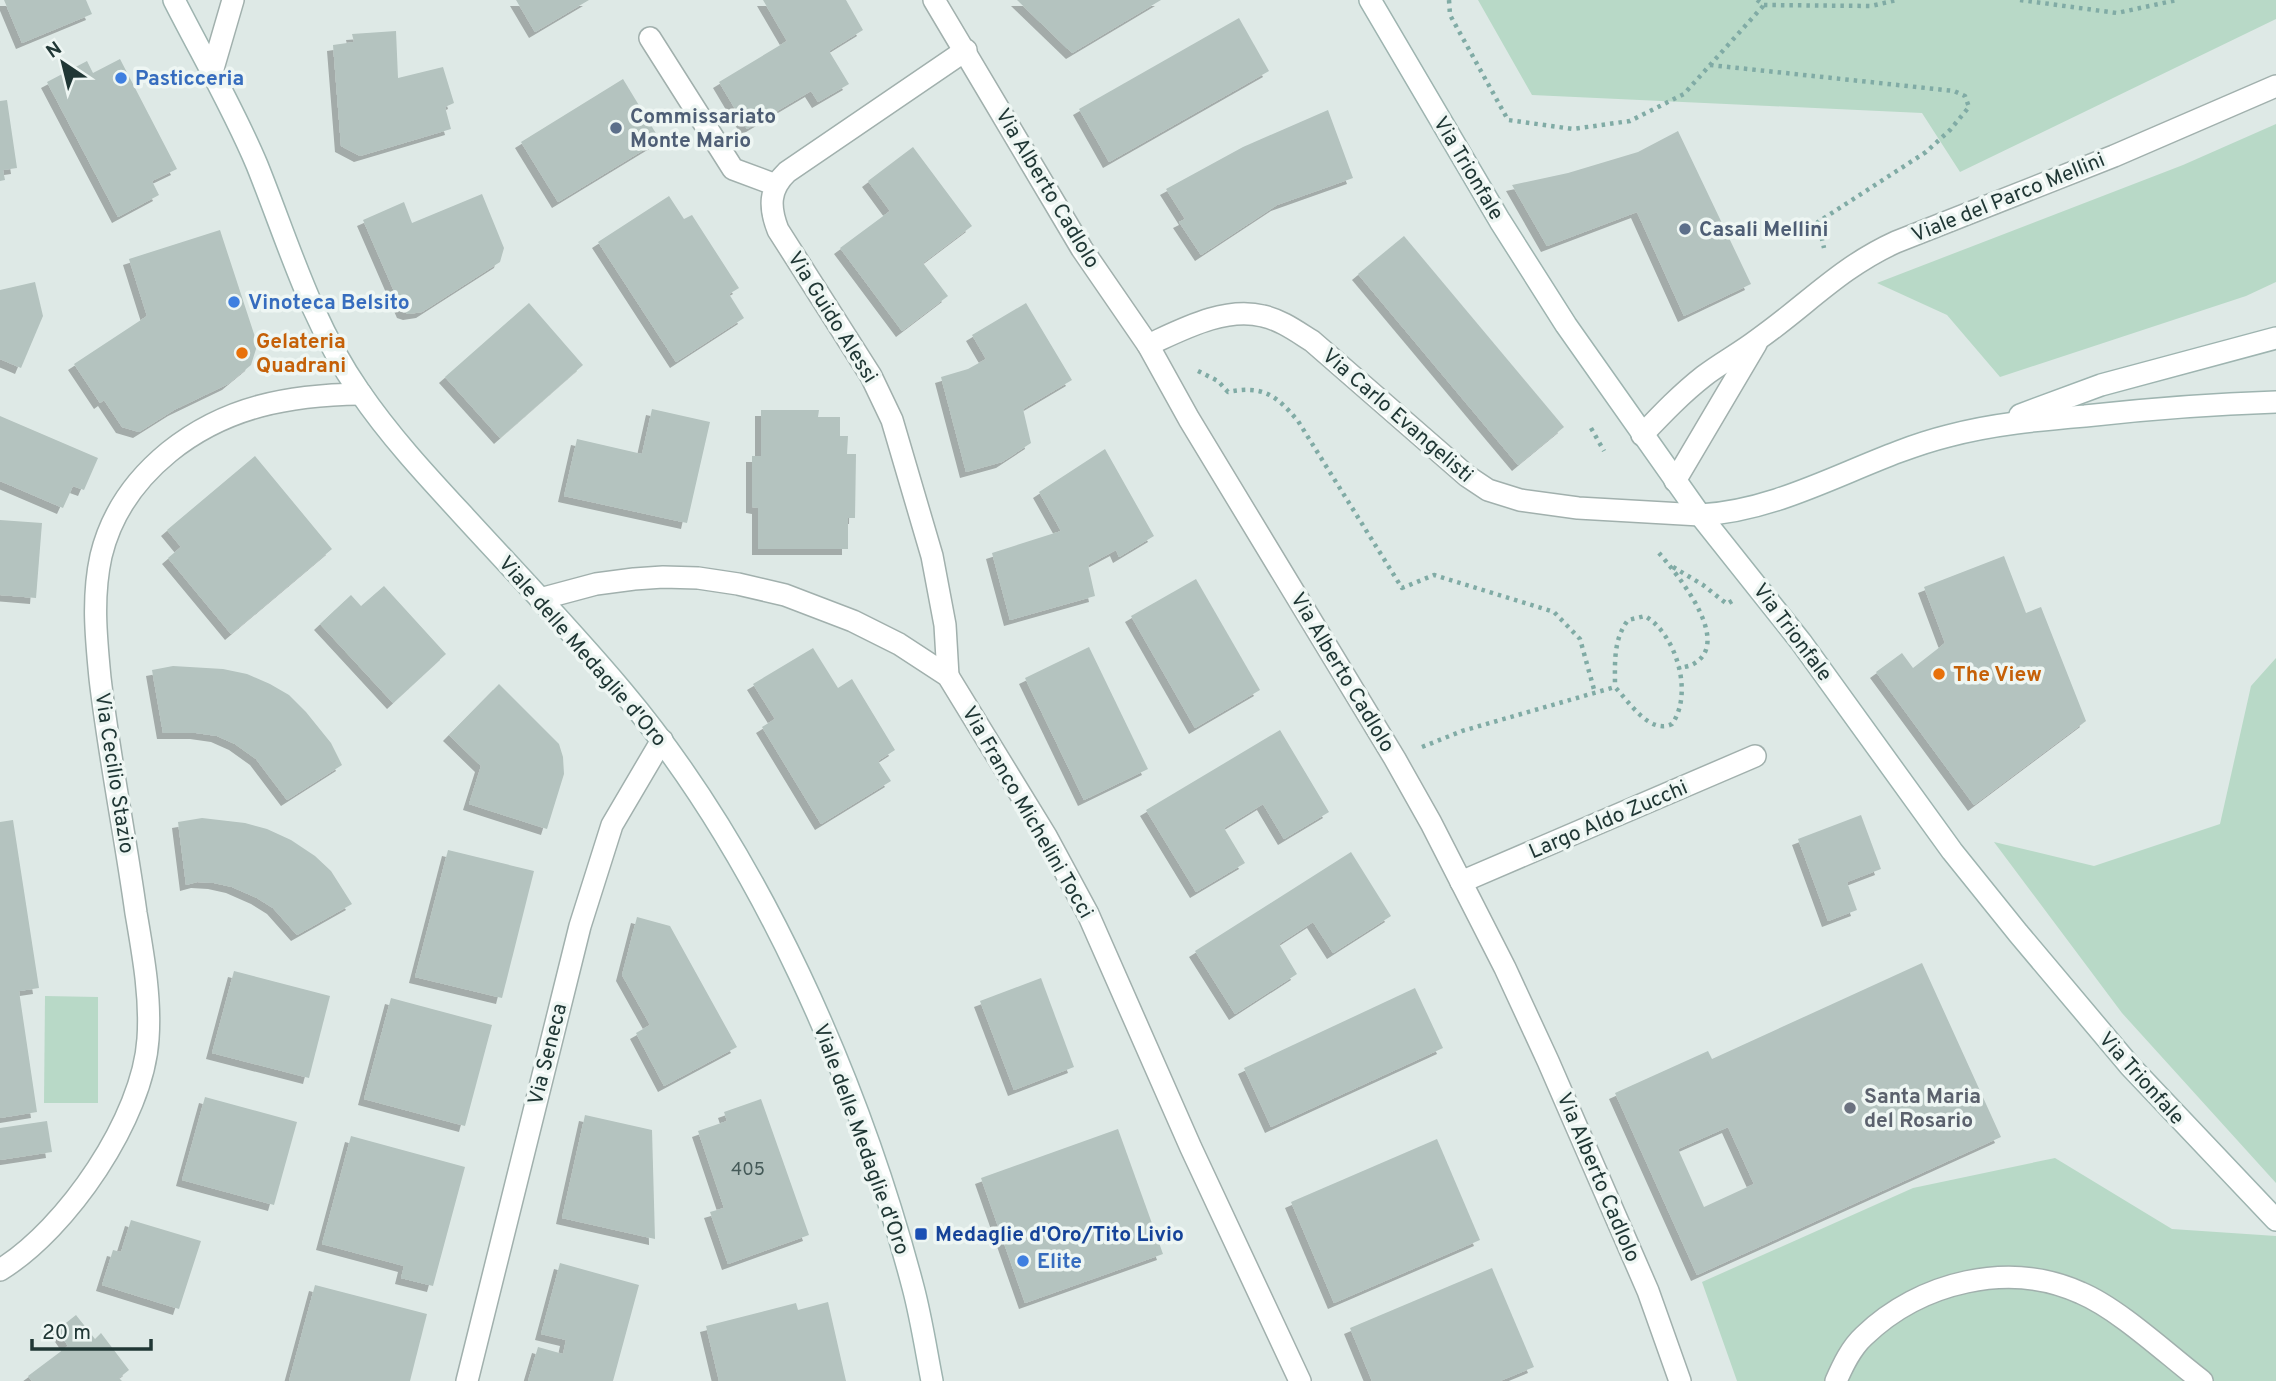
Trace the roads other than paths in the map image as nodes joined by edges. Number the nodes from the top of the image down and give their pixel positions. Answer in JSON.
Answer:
{"nodes":[{"id":1,"x":174,"y":0,"type":"edge"},
{"id":2,"x":233,"y":0,"type":"edge"},
{"id":3,"x":934,"y":0,"type":"edge"},
{"id":4,"x":1370,"y":0,"type":"edge"},
{"id":5,"x":650,"y":38,"type":"dead end"},
{"id":6,"x":966,"y":50,"type":"junction"},
{"id":7,"x":212,"y":72,"type":"junction"},
{"id":8,"x":2276,"y":86,"type":"edge"},
{"id":9,"x":776,"y":185,"type":"junction"},
{"id":10,"x":2276,"y":338,"type":"edge"},
{"id":11,"x":1758,"y":340,"type":"junction"},
{"id":12,"x":1147,"y":345,"type":"junction"},
{"id":13,"x":361,"y":394,"type":"junction"},
{"id":14,"x":2276,"y":402,"type":"edge"},
{"id":15,"x":1995,"y":425,"type":"junction"},
{"id":16,"x":1642,"y":435,"type":"junction"},
{"id":17,"x":1675,"y":481,"type":"junction"},
{"id":18,"x":1700,"y":515,"type":"junction"},
{"id":19,"x":540,"y":600,"type":"junction"},
{"id":20,"x":948,"y":676,"type":"junction"},
{"id":21,"x":662,"y":740,"type":"junction"},
{"id":22,"x":1755,"y":756,"type":"dead end"},
{"id":23,"x":1461,"y":882,"type":"junction"},
{"id":24,"x":2276,"y":1220,"type":"edge"},
{"id":25,"x":0,"y":1270,"type":"edge"},
{"id":26,"x":467,"y":1381,"type":"edge"},
{"id":27,"x":932,"y":1381,"type":"edge"},
{"id":28,"x":1300,"y":1381,"type":"edge"},
{"id":29,"x":1681,"y":1381,"type":"edge"},
{"id":30,"x":1836,"y":1381,"type":"edge"},
{"id":31,"x":2202,"y":1381,"type":"edge"}],
"edges":[{"from":1,"to":7,"type":"street","name":"Viale delle Medaglie d'Oro"},
{"from":2,"to":7,"type":"street"},
{"from":3,"to":6,"type":"street","name":"Via Alberto Cadlolo"},
{"from":4,"to":16,"type":"street","name":"Via Trionfale"},
{"from":5,"to":9,"type":"street"},
{"from":6,"to":9,"type":"street"},
{"from":6,"to":12,"type":"street","name":"Via Alberto Cadlolo"},
{"from":7,"to":13,"type":"street","name":"Viale delle Medaglie d'Oro"},
{"from":8,"to":11,"type":"street","name":"Viale del Parco Mellini"},
{"from":9,"to":20,"type":"street","name":"Via Guido Alessi"},
{"from":10,"to":15,"type":"street"},
{"from":11,"to":16,"type":"street","name":"Viale del Parco Mellini"},
{"from":11,"to":17,"type":"street","name":"Viale del Parco Mellini"},
{"from":12,"to":18,"type":"street","name":"Via Carlo Evangelisti"},
{"from":12,"to":23,"type":"street","name":"Via Alberto Cadlolo"},
{"from":13,"to":19,"type":"street","name":"Viale delle Medaglie d'Oro"},
{"from":13,"to":25,"type":"street","name":"Via Cecilio Stazio"},
{"from":14,"to":15,"type":"street"},
{"from":15,"to":18,"type":"street","name":"Via Carlo Evangelisti"},
{"from":16,"to":17,"type":"street","name":"Via Trionfale"},
{"from":17,"to":18,"type":"street","name":"Via Trionfale"},
{"from":18,"to":24,"type":"street","name":"Via Trionfale"},
{"from":19,"to":20,"type":"street","name":"Via Franco Michelini Tocci"},
{"from":19,"to":21,"type":"street","name":"Viale delle Medaglie d'Oro"},
{"from":20,"to":28,"type":"street","name":"Via Franco Michelini Tocci"},
{"from":21,"to":26,"type":"street","name":"Via Seneca"},
{"from":21,"to":27,"type":"street","name":"Viale delle Medaglie d'Oro"},
{"from":22,"to":23,"type":"street","name":"Largo Aldo Zucchi"},
{"from":23,"to":29,"type":"street","name":"Via Alberto Cadlolo"},
{"from":30,"to":31,"type":"street"}]}
